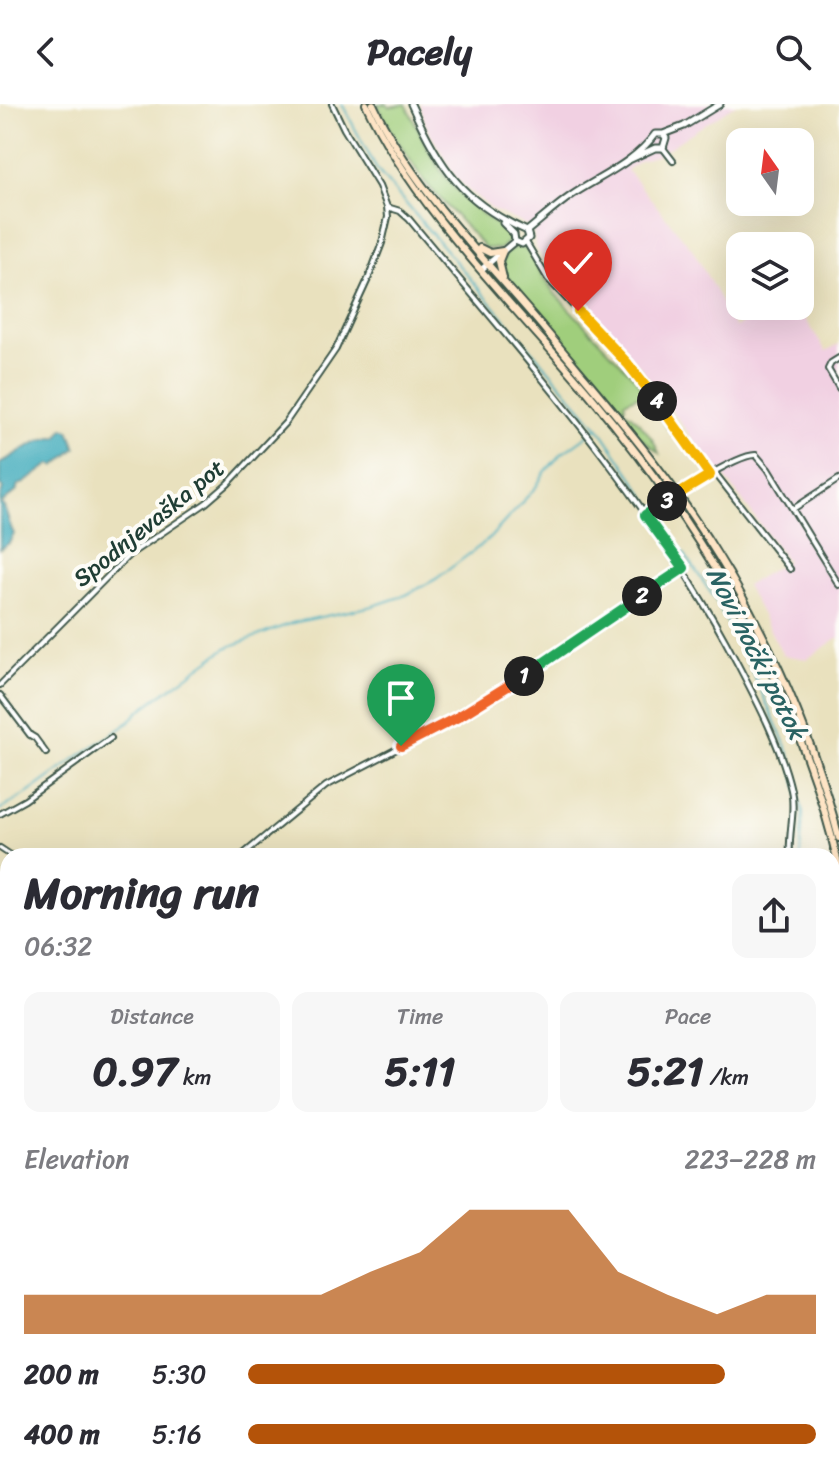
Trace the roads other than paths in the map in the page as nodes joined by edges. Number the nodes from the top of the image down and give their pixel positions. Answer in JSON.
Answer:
{"nodes":[{"id":1,"x":332,"y":104,"type":"edge"},
{"id":2,"x":366,"y":104,"type":"edge"},
{"id":3,"x":373,"y":104,"type":"edge"},
{"id":4,"x":411,"y":104,"type":"edge"},
{"id":5,"x":720,"y":104,"type":"edge"},
{"id":6,"x":684,"y":126,"type":"junction"},
{"id":7,"x":663,"y":134,"type":"junction"},
{"id":8,"x":651,"y":140,"type":"junction"},
{"id":9,"x":667,"y":141,"type":"junction"},
{"id":10,"x":655,"y":148,"type":"junction"},
{"id":11,"x":663,"y":148,"type":"junction"},
{"id":12,"x":629,"y":160,"type":"junction"},
{"id":13,"x":673,"y":161,"type":"dead end"},
{"id":14,"x":387,"y":207,"type":"junction"},
{"id":15,"x":497,"y":217,"type":"junction"},
{"id":16,"x":520,"y":229,"type":"junction"},
{"id":17,"x":527,"y":231,"type":"junction"},
{"id":18,"x":464,"y":235,"type":"junction"},
{"id":19,"x":514,"y":238,"type":"junction"},
{"id":20,"x":526,"y":242,"type":"junction"},
{"id":21,"x":503,"y":251,"type":"junction"},
{"id":22,"x":488,"y":263,"type":"junction"},
{"id":23,"x":482,"y":269,"type":"junction"},
{"id":24,"x":504,"y":281,"type":"junction"},
{"id":25,"x":839,"y":358,"type":"edge"},
{"id":26,"x":839,"y":388,"type":"edge"},
{"id":27,"x":713,"y":474,"type":"junction"},
{"id":28,"x":839,"y":479,"type":"edge"},
{"id":29,"x":678,"y":495,"type":"junction"},
{"id":30,"x":670,"y":499,"type":"junction"},
{"id":31,"x":793,"y":509,"type":"junction"},
{"id":32,"x":647,"y":514,"type":"junction"},
{"id":33,"x":684,"y":568,"type":"junction"},
{"id":34,"x":790,"y":569,"type":"dead end"},
{"id":35,"x":839,"y":585,"type":"edge"},
{"id":36,"x":0,"y":685,"type":"edge"},
{"id":37,"x":0,"y":695,"type":"edge"},
{"id":38,"x":111,"y":738,"type":"dead end"},
{"id":39,"x":46,"y":753,"type":"dead end"},
{"id":40,"x":0,"y":814,"type":"edge"},
{"id":41,"x":839,"y":838,"type":"edge"},
{"id":42,"x":251,"y":848,"type":"edge"},
{"id":43,"x":790,"y":848,"type":"edge"},
{"id":44,"x":834,"y":848,"type":"edge"}],
"edges":[{"from":1,"to":14,"type":"street"},
{"from":2,"to":23,"type":"main road"},
{"from":3,"to":18,"type":"main road"},
{"from":4,"to":15,"type":"street"},
{"from":5,"to":6,"type":"street"},
{"from":6,"to":7,"type":"street"},
{"from":6,"to":9,"type":"street"},
{"from":7,"to":8,"type":"street"},
{"from":7,"to":9,"type":"street"},
{"from":8,"to":10,"type":"street"},
{"from":8,"to":12,"type":"street"},
{"from":9,"to":11,"type":"street"},
{"from":10,"to":11,"type":"street"},
{"from":10,"to":12,"type":"street"},
{"from":11,"to":13,"type":"street"},
{"from":12,"to":17,"type":"street"},
{"from":14,"to":32,"type":"street"},
{"from":14,"to":36,"type":"street","name":"Spodnjevaška pot"},
{"from":15,"to":16,"type":"street"},
{"from":15,"to":19,"type":"street"},
{"from":16,"to":17,"type":"street"},
{"from":16,"to":19,"type":"street"},
{"from":17,"to":20,"type":"street"},
{"from":18,"to":21,"type":"main road"},
{"from":18,"to":22,"type":"main road"},
{"from":19,"to":20,"type":"street"},
{"from":19,"to":21,"type":"street"},
{"from":20,"to":27,"type":"street"},
{"from":21,"to":22,"type":"street"},
{"from":21,"to":24,"type":"main road"},
{"from":22,"to":23,"type":"street"},
{"from":22,"to":24,"type":"main road"},
{"from":23,"to":30,"type":"main road"},
{"from":24,"to":29,"type":"main road"},
{"from":25,"to":26,"type":"street"},
{"from":27,"to":29,"type":"street"},
{"from":27,"to":31,"type":"street"},
{"from":27,"to":34,"type":"street"},
{"from":28,"to":31,"type":"street"},
{"from":29,"to":30,"type":"street"},
{"from":29,"to":41,"type":"main road"},
{"from":30,"to":32,"type":"street"},
{"from":30,"to":44,"type":"main road"},
{"from":31,"to":35,"type":"street"},
{"from":32,"to":33,"type":"street"},
{"from":33,"to":42,"type":"street"},
{"from":33,"to":43,"type":"street"},
{"from":37,"to":39,"type":"street"},
{"from":38,"to":40,"type":"street"}]}
